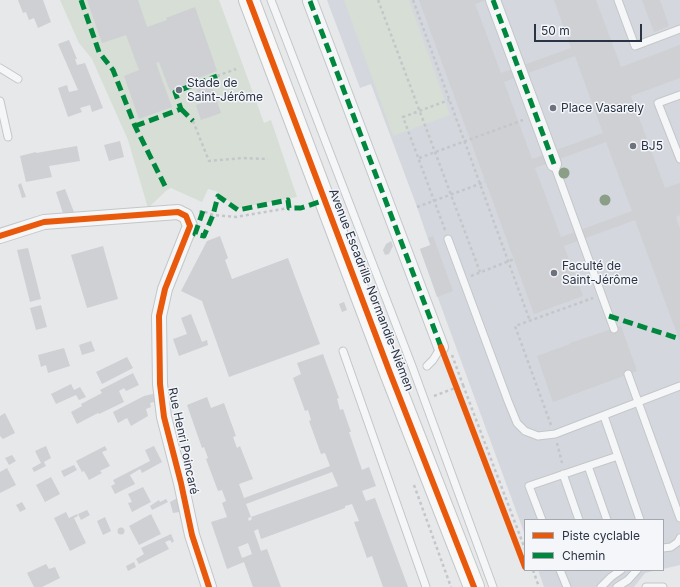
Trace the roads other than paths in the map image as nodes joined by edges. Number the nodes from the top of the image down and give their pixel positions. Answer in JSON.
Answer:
{"nodes":[{"id":1,"x":249,"y":0,"type":"edge"},
{"id":2,"x":271,"y":0,"type":"edge"},
{"id":3,"x":493,"y":0,"type":"edge"},
{"id":4,"x":618,"y":0,"type":"edge"},
{"id":5,"x":309,"y":1,"type":"edge"},
{"id":6,"x":680,"y":29,"type":"edge"},
{"id":7,"x":0,"y":68,"type":"edge"},
{"id":8,"x":18,"y":78,"type":"dead end"},
{"id":9,"x":680,"y":95,"type":"edge"},
{"id":10,"x":0,"y":101,"type":"edge"},
{"id":11,"x":8,"y":137,"type":"dead end"},
{"id":12,"x":680,"y":159,"type":"edge"},
{"id":13,"x":554,"y":164,"type":"joint"},
{"id":14,"x":0,"y":236,"type":"edge"},
{"id":15,"x":448,"y":239,"type":"road end"},
{"id":16,"x":614,"y":329,"type":"dead end"},
{"id":17,"x":446,"y":349,"type":"joint"},
{"id":18,"x":343,"y":351,"type":"dead end"},
{"id":19,"x":428,"y":366,"type":"dead end"},
{"id":20,"x":628,"y":374,"type":"dead end"},
{"id":21,"x":680,"y":386,"type":"edge"},
{"id":22,"x":639,"y":402,"type":"junction"},
{"id":23,"x":604,"y":416,"type":"junction"},
{"id":24,"x":618,"y":456,"type":"junction"},
{"id":25,"x":588,"y":466,"type":"junction"},
{"id":26,"x":563,"y":474,"type":"junction"},
{"id":27,"x":442,"y":509,"type":"junction"},
{"id":28,"x":680,"y":518,"type":"edge"},
{"id":29,"x":542,"y":519,"type":"edge"},
{"id":30,"x":579,"y":519,"type":"edge"},
{"id":31,"x":607,"y":519,"type":"edge"},
{"id":32,"x":640,"y":519,"type":"edge"},
{"id":33,"x":680,"y":538,"type":"edge"},
{"id":34,"x":671,"y":547,"type":"junction"},
{"id":35,"x":664,"y":548,"type":"edge"},
{"id":36,"x":664,"y":550,"type":"edge"},
{"id":37,"x":560,"y":571,"type":"edge"},
{"id":38,"x":620,"y":571,"type":"edge"},
{"id":39,"x":636,"y":571,"type":"edge"},
{"id":40,"x":628,"y":580,"type":"junction"},
{"id":41,"x":209,"y":587,"type":"edge"},
{"id":42,"x":426,"y":587,"type":"edge"},
{"id":43,"x":460,"y":587,"type":"edge"},
{"id":44,"x":474,"y":587,"type":"edge"},
{"id":45,"x":493,"y":587,"type":"edge"},
{"id":46,"x":567,"y":587,"type":"edge"},
{"id":47,"x":601,"y":587,"type":"edge"},
{"id":48,"x":617,"y":587,"type":"edge"},
{"id":49,"x":624,"y":587,"type":"edge"},
{"id":50,"x":646,"y":587,"type":"edge"},
{"id":51,"x":663,"y":587,"type":"edge"}],
"edges":[{"from":1,"to":27,"type":"street","name":"Avenue Escadrille Normandie-Niémen"},
{"from":2,"to":45,"type":"lane"},
{"from":3,"to":13,"type":"street"},
{"from":4,"to":6,"type":"lane"},
{"from":5,"to":17,"type":"street"},
{"from":7,"to":8,"type":"lane"},
{"from":9,"to":12,"type":"lane"},
{"from":10,"to":11,"type":"lane"},
{"from":13,"to":16,"type":"lane"},
{"from":14,"to":41,"type":"street","name":"Rue Henri Poincaré"},
{"from":15,"to":23,"type":"lane"},
{"from":17,"to":19,"type":"lane"},
{"from":18,"to":42,"type":"lane"},
{"from":20,"to":22,"type":"lane"},
{"from":21,"to":22,"type":"lane"},
{"from":22,"to":23,"type":"lane"},
{"from":22,"to":28,"type":"lane"},
{"from":23,"to":24,"type":"lane"},
{"from":24,"to":25,"type":"lane"},
{"from":24,"to":32,"type":"lane"},
{"from":25,"to":26,"type":"lane"},
{"from":25,"to":31,"type":"lane"},
{"from":26,"to":29,"type":"lane"},
{"from":26,"to":30,"type":"lane"},
{"from":27,"to":43,"type":"street","name":"Avenue Escadrille Normandie-Niémen"},
{"from":27,"to":44,"type":"street","name":"Avenue Escadrille Normandie-Niémen"},
{"from":33,"to":34,"type":"lane"},
{"from":34,"to":35,"type":"lane"},
{"from":34,"to":36,"type":"lane"},
{"from":37,"to":46,"type":"lane"},
{"from":38,"to":47,"type":"lane"},
{"from":39,"to":40,"type":"lane"},
{"from":40,"to":48,"type":"lane"},
{"from":40,"to":49,"type":"lane"},
{"from":50,"to":51,"type":"lane"}]}
